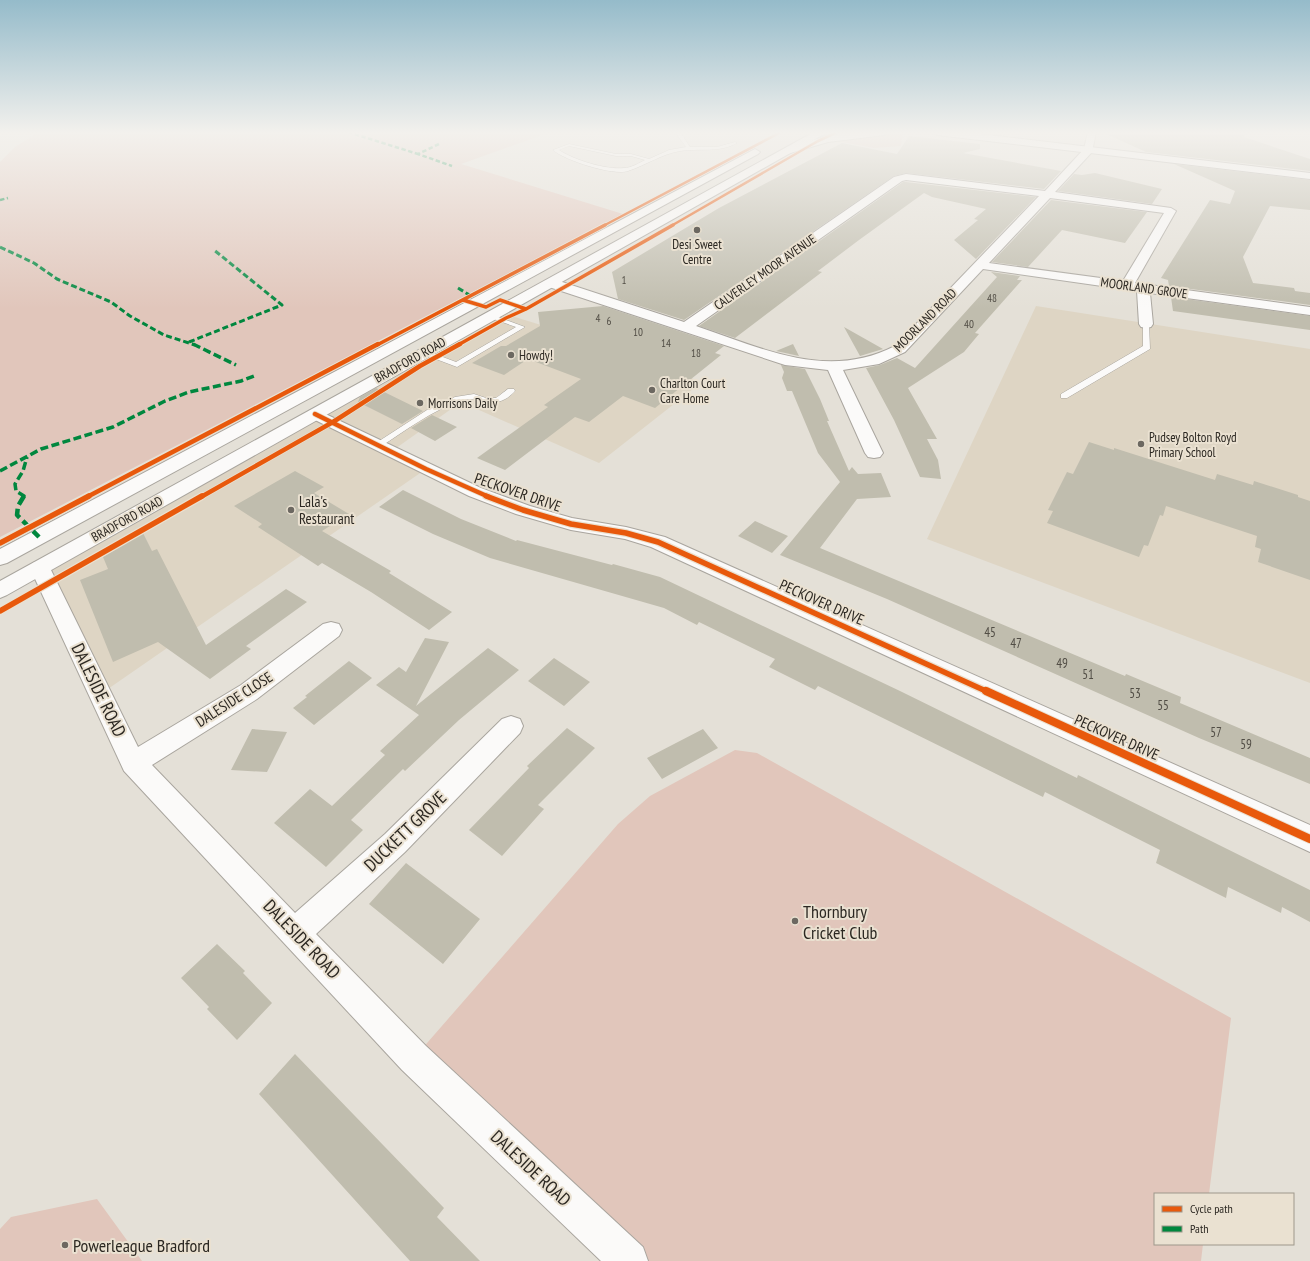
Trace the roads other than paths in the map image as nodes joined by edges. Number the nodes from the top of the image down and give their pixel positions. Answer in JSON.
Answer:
{"nodes":[{"id":1,"x":697,"y":191,"type":"edge"},
{"id":2,"x":707,"y":191,"type":"edge"},
{"id":3,"x":882,"y":191,"type":"edge"},
{"id":4,"x":1021,"y":191,"type":"edge"},
{"id":5,"x":1049,"y":191,"type":"edge"},
{"id":6,"x":1046,"y":194,"type":"junction"},
{"id":7,"x":1180,"y":202,"type":"dead end"},
{"id":8,"x":1171,"y":211,"type":"junction"},
{"id":9,"x":979,"y":265,"type":"junction"},
{"id":10,"x":551,"y":283,"type":"junction"},
{"id":11,"x":1126,"y":286,"type":"junction"},
{"id":12,"x":1142,"y":288,"type":"junction"},
{"id":13,"x":1310,"y":311,"type":"edge"},
{"id":14,"x":490,"y":316,"type":"junction"},
{"id":15,"x":1146,"y":324,"type":"joint"},
{"id":16,"x":686,"y":327,"type":"junction"},
{"id":17,"x":424,"y":353,"type":"junction"},
{"id":18,"x":834,"y":367,"type":"junction"},
{"id":19,"x":511,"y":391,"type":"dead end"},
{"id":20,"x":1064,"y":396,"type":"dead end"},
{"id":21,"x":315,"y":414,"type":"junction"},
{"id":22,"x":377,"y":445,"type":"junction"},
{"id":23,"x":874,"y":453,"type":"dead end"},
{"id":24,"x":0,"y":558,"type":"edge"},
{"id":25,"x":40,"y":568,"type":"junction"},
{"id":26,"x":0,"y":590,"type":"edge"},
{"id":27,"x":331,"y":630,"type":"dead end"},
{"id":28,"x":511,"y":726,"type":"dead end"},
{"id":29,"x":134,"y":763,"type":"junction"},
{"id":30,"x":1310,"y":839,"type":"edge"},
{"id":31,"x":296,"y":932,"type":"junction"},
{"id":32,"x":629,"y":1261,"type":"edge"}],
"edges":[{"from":1,"to":24,"type":"main road","name":"BRADFORD ROAD"},
{"from":2,"to":10,"type":"main road","name":"BRADFORD ROAD"},
{"from":3,"to":16,"type":"main road","name":"CALVERLEY MOOR AVENUE"},
{"from":4,"to":6,"type":"main road","name":"CALVERLEY MOOR AVENUE"},
{"from":5,"to":6,"type":"main road","name":"MOORLAND ROAD"},
{"from":6,"to":8,"type":"main road","name":"CALVERLEY MOOR AVENUE"},
{"from":6,"to":9,"type":"main road","name":"MOORLAND ROAD"},
{"from":7,"to":8,"type":"main road"},
{"from":8,"to":11,"type":"main road"},
{"from":9,"to":11,"type":"main road","name":"MOORLAND GROVE"},
{"from":9,"to":18,"type":"main road","name":"MOORLAND ROAD"},
{"from":10,"to":14,"type":"main road","name":"BRADFORD ROAD"},
{"from":10,"to":16,"type":"main road","name":"MOORLAND ROAD"},
{"from":11,"to":12,"type":"main road","name":"MOORLAND GROVE"},
{"from":12,"to":13,"type":"main road","name":"MOORLAND GROVE"},
{"from":12,"to":15,"type":"main road"},
{"from":14,"to":17,"type":"main road","name":"BRADFORD ROAD"},
{"from":14,"to":17,"type":"lane"},
{"from":15,"to":20,"type":"lane"},
{"from":16,"to":18,"type":"main road","name":"MOORLAND ROAD"},
{"from":17,"to":21,"type":"main road","name":"BRADFORD ROAD"},
{"from":18,"to":23,"type":"main road"},
{"from":19,"to":22,"type":"lane"},
{"from":21,"to":22,"type":"main road","name":"PECKOVER DRIVE"},
{"from":21,"to":25,"type":"main road","name":"BRADFORD ROAD"},
{"from":22,"to":30,"type":"main road","name":"PECKOVER DRIVE"},
{"from":25,"to":26,"type":"main road","name":"BRADFORD ROAD"},
{"from":25,"to":29,"type":"main road","name":"DALESIDE ROAD"},
{"from":27,"to":29,"type":"main road","name":"DALESIDE CLOSE"},
{"from":28,"to":31,"type":"main road","name":"DUCKETT GROVE"},
{"from":29,"to":31,"type":"main road","name":"DALESIDE ROAD"},
{"from":31,"to":32,"type":"main road","name":"DALESIDE ROAD"}]}
